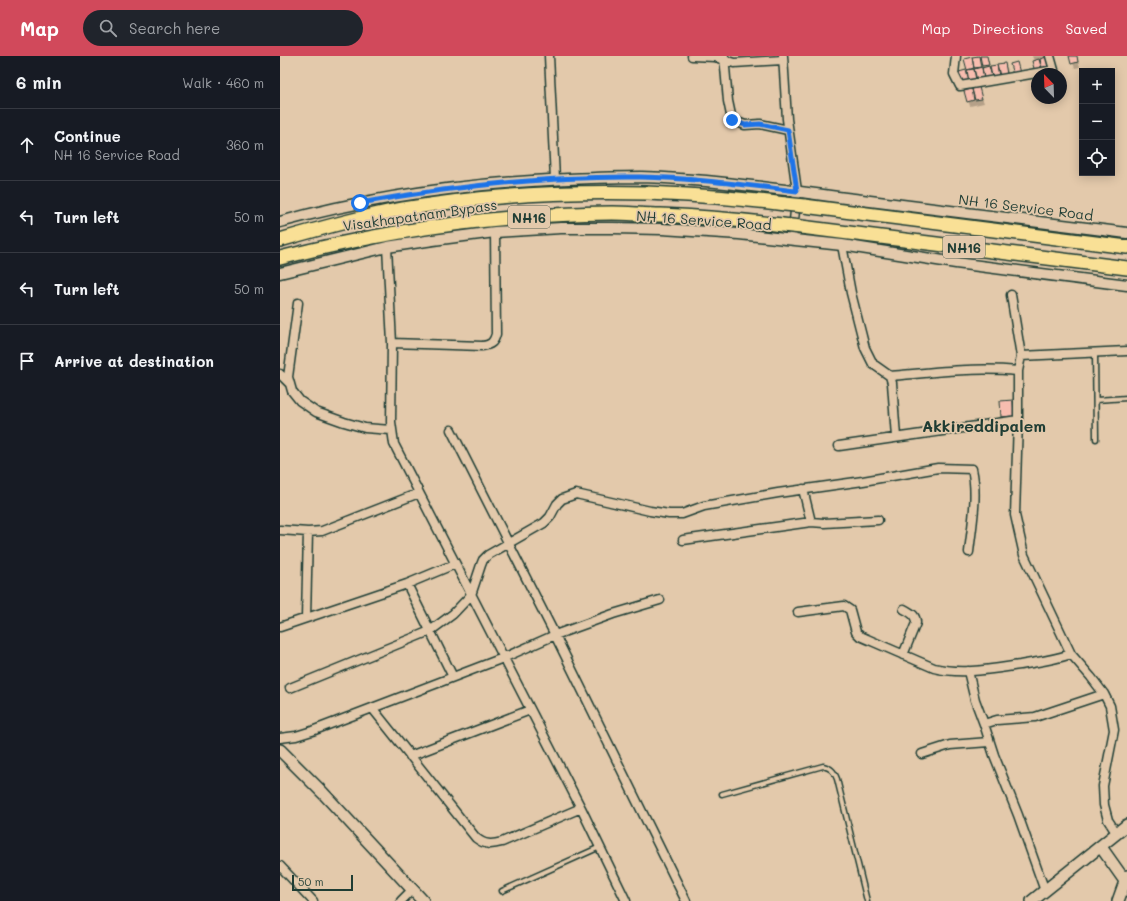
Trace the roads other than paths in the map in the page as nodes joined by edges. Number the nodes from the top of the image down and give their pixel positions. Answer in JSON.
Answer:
{"nodes":[{"id":1,"x":549,"y":56,"type":"edge"},
{"id":2,"x":692,"y":56,"type":"edge"},
{"id":3,"x":956,"y":56,"type":"edge"},
{"id":4,"x":1050,"y":56,"type":"edge"},
{"id":5,"x":724,"y":58,"type":"edge"},
{"id":6,"x":783,"y":58,"type":"edge"},
{"id":7,"x":788,"y":130,"type":"junction"},
{"id":8,"x":555,"y":180,"type":"junction"},
{"id":9,"x":797,"y":191,"type":"junction"},
{"id":10,"x":280,"y":222,"type":"edge"},
{"id":11,"x":495,"y":232,"type":"junction"},
{"id":12,"x":1127,"y":233,"type":"edge"},
{"id":13,"x":280,"y":240,"type":"edge"},
{"id":14,"x":792,"y":240,"type":"junction"},
{"id":15,"x":842,"y":245,"type":"junction"},
{"id":16,"x":387,"y":247,"type":"junction"},
{"id":17,"x":1127,"y":247,"type":"edge"},
{"id":18,"x":280,"y":258,"type":"edge"},
{"id":19,"x":1127,"y":268,"type":"edge"},
{"id":20,"x":280,"y":272,"type":"edge"},
{"id":21,"x":1127,"y":285,"type":"edge"},
{"id":22,"x":1011,"y":295,"type":"dead end"},
{"id":23,"x":298,"y":303,"type":"dead end"},
{"id":24,"x":392,"y":343,"type":"junction"},
{"id":25,"x":1127,"y":352,"type":"edge"},
{"id":26,"x":1095,"y":353,"type":"junction"},
{"id":27,"x":1021,"y":356,"type":"junction"},
{"id":28,"x":1018,"y":371,"type":"junction"},
{"id":29,"x":280,"y":374,"type":"edge"},
{"id":30,"x":890,"y":376,"type":"junction"},
{"id":31,"x":289,"y":383,"type":"junction"},
{"id":32,"x":1127,"y":398,"type":"edge"},
{"id":33,"x":1096,"y":400,"type":"junction"},
{"id":34,"x":1018,"y":420,"type":"junction"},
{"id":35,"x":391,"y":430,"type":"junction"},
{"id":36,"x":451,"y":430,"type":"dead end"},
{"id":37,"x":896,"y":437,"type":"junction"},
{"id":38,"x":1096,"y":439,"type":"dead end"},
{"id":39,"x":839,"y":446,"type":"dead end"},
{"id":40,"x":803,"y":489,"type":"junction"},
{"id":41,"x":419,"y":493,"type":"junction"},
{"id":42,"x":878,"y":520,"type":"dead end"},
{"id":43,"x":811,"y":522,"type":"junction"},
{"id":44,"x":280,"y":530,"type":"edge"},
{"id":45,"x":308,"y":532,"type":"junction"},
{"id":46,"x":683,"y":540,"type":"dead end"},
{"id":47,"x":508,"y":543,"type":"junction"},
{"id":48,"x":969,"y":552,"type":"dead end"},
{"id":49,"x":455,"y":564,"type":"junction"},
{"id":50,"x":407,"y":584,"type":"junction"},
{"id":51,"x":471,"y":596,"type":"junction"},
{"id":52,"x":660,"y":600,"type":"dead end"},
{"id":53,"x":904,"y":609,"type":"dead end"},
{"id":54,"x":798,"y":612,"type":"dead end"},
{"id":55,"x":306,"y":618,"type":"junction"},
{"id":56,"x":280,"y":628,"type":"edge"},
{"id":57,"x":430,"y":631,"type":"junction"},
{"id":58,"x":555,"y":635,"type":"junction"},
{"id":59,"x":1070,"y":654,"type":"junction"},
{"id":60,"x":903,"y":655,"type":"junction"},
{"id":61,"x":503,"y":658,"type":"junction"},
{"id":62,"x":968,"y":671,"type":"junction"},
{"id":63,"x":453,"y":677,"type":"junction"},
{"id":64,"x":290,"y":688,"type":"dead end"},
{"id":65,"x":1104,"y":694,"type":"junction"},
{"id":66,"x":373,"y":709,"type":"junction"},
{"id":67,"x":530,"y":710,"type":"junction"},
{"id":68,"x":984,"y":724,"type":"junction"},
{"id":69,"x":280,"y":738,"type":"edge"},
{"id":70,"x":989,"y":742,"type":"junction"},
{"id":71,"x":280,"y":750,"type":"edge"},
{"id":72,"x":922,"y":754,"type":"dead end"},
{"id":73,"x":410,"y":756,"type":"junction"},
{"id":74,"x":722,"y":794,"type":"dead end"},
{"id":75,"x":581,"y":808,"type":"junction"},
{"id":76,"x":1127,"y":825,"type":"edge"},
{"id":77,"x":1117,"y":834,"type":"junction"},
{"id":78,"x":1101,"y":847,"type":"junction"},
{"id":79,"x":600,"y":848,"type":"junction"},
{"id":80,"x":280,"y":866,"type":"edge"},
{"id":81,"x":1126,"y":879,"type":"edge"},
{"id":82,"x":413,"y":889,"type":"junction"},
{"id":83,"x":502,"y":891,"type":"dead end"},
{"id":84,"x":1045,"y":891,"type":"junction"},
{"id":85,"x":313,"y":901,"type":"edge"},
{"id":86,"x":401,"y":901,"type":"edge"},
{"id":87,"x":423,"y":901,"type":"edge"},
{"id":88,"x":626,"y":901,"type":"edge"},
{"id":89,"x":686,"y":901,"type":"edge"},
{"id":90,"x":867,"y":901,"type":"edge"},
{"id":91,"x":1032,"y":901,"type":"edge"},
{"id":92,"x":1118,"y":901,"type":"edge"}],
"edges":[{"from":1,"to":8,"type":"street"},
{"from":2,"to":5,"type":"street"},
{"from":3,"to":4,"type":"street"},
{"from":5,"to":6,"type":"street"},
{"from":5,"to":7,"type":"street"},
{"from":6,"to":7,"type":"street"},
{"from":7,"to":9,"type":"street"},
{"from":8,"to":9,"type":"street","name":"NH 16 Service Road"},
{"from":8,"to":10,"type":"street","name":"NH 16 Service Road"},
{"from":9,"to":12,"type":"street","name":"NH 16 Service Road"},
{"from":9,"to":14,"type":"street"},
{"from":11,"to":14,"type":"street","name":"NH 16 Service Road"},
{"from":11,"to":16,"type":"street","name":"NH 16 Service Road"},
{"from":11,"to":24,"type":"street"},
{"from":13,"to":17,"type":"highway","name":"Visakhapatnam Bypass","number":"NH16","bridge":true},
{"from":14,"to":15,"type":"street","name":"NH 16 Service Road"},
{"from":15,"to":21,"type":"street","name":"NH 16 Service Road"},
{"from":15,"to":30,"type":"street"},
{"from":16,"to":20,"type":"street","name":"NH 16 Service Road"},
{"from":16,"to":24,"type":"street"},
{"from":18,"to":19,"type":"highway","name":"Visakhapatnam Bypass","number":"NH16","bridge":true},
{"from":22,"to":27,"type":"street"},
{"from":23,"to":31,"type":"street"},
{"from":24,"to":35,"type":"street"},
{"from":25,"to":26,"type":"street"},
{"from":26,"to":27,"type":"street"},
{"from":26,"to":33,"type":"lane"},
{"from":27,"to":28,"type":"street"},
{"from":28,"to":30,"type":"street"},
{"from":28,"to":34,"type":"street"},
{"from":29,"to":31,"type":"street"},
{"from":30,"to":37,"type":"street"},
{"from":31,"to":35,"type":"street"},
{"from":32,"to":33,"type":"lane"},
{"from":33,"to":38,"type":"lane"},
{"from":34,"to":37,"type":"street"},
{"from":34,"to":59,"type":"street"},
{"from":35,"to":41,"type":"street"},
{"from":36,"to":47,"type":"street"},
{"from":37,"to":39,"type":"street"},
{"from":40,"to":43,"type":"street"},
{"from":40,"to":47,"type":"street"},
{"from":40,"to":48,"type":"street"},
{"from":41,"to":45,"type":"street"},
{"from":41,"to":49,"type":"street"},
{"from":42,"to":43,"type":"street"},
{"from":43,"to":46,"type":"street"},
{"from":44,"to":45,"type":"street"},
{"from":45,"to":55,"type":"street"},
{"from":47,"to":51,"type":"street"},
{"from":47,"to":58,"type":"street"},
{"from":49,"to":50,"type":"street"},
{"from":49,"to":51,"type":"street"},
{"from":50,"to":55,"type":"street"},
{"from":50,"to":57,"type":"street"},
{"from":51,"to":57,"type":"street"},
{"from":51,"to":61,"type":"street"},
{"from":52,"to":58,"type":"street"},
{"from":53,"to":60,"type":"street"},
{"from":54,"to":60,"type":"street"},
{"from":55,"to":56,"type":"street"},
{"from":57,"to":63,"type":"street"},
{"from":57,"to":64,"type":"street"},
{"from":58,"to":61,"type":"street"},
{"from":58,"to":89,"type":"street"},
{"from":59,"to":62,"type":"street"},
{"from":59,"to":65,"type":"street"},
{"from":60,"to":62,"type":"street"},
{"from":61,"to":63,"type":"street"},
{"from":61,"to":67,"type":"street"},
{"from":62,"to":68,"type":"street"},
{"from":63,"to":66,"type":"street"},
{"from":65,"to":68,"type":"street"},
{"from":65,"to":77,"type":"street"},
{"from":66,"to":69,"type":"street"},
{"from":66,"to":73,"type":"street"},
{"from":67,"to":73,"type":"street"},
{"from":67,"to":75,"type":"street"},
{"from":68,"to":70,"type":"street"},
{"from":70,"to":72,"type":"street"},
{"from":70,"to":84,"type":"street"},
{"from":71,"to":82,"type":"main road"},
{"from":73,"to":75,"type":"street"},
{"from":74,"to":90,"type":"lane"},
{"from":75,"to":79,"type":"street"},
{"from":76,"to":77,"type":"main road"},
{"from":77,"to":78,"type":"main road"},
{"from":78,"to":81,"type":"main road"},
{"from":78,"to":84,"type":"main road"},
{"from":79,"to":83,"type":"lane"},
{"from":79,"to":88,"type":"street"},
{"from":80,"to":85,"type":"street"},
{"from":81,"to":92,"type":"main road"},
{"from":82,"to":86,"type":"street"},
{"from":82,"to":87,"type":"main road"},
{"from":84,"to":91,"type":"main road"}]}
